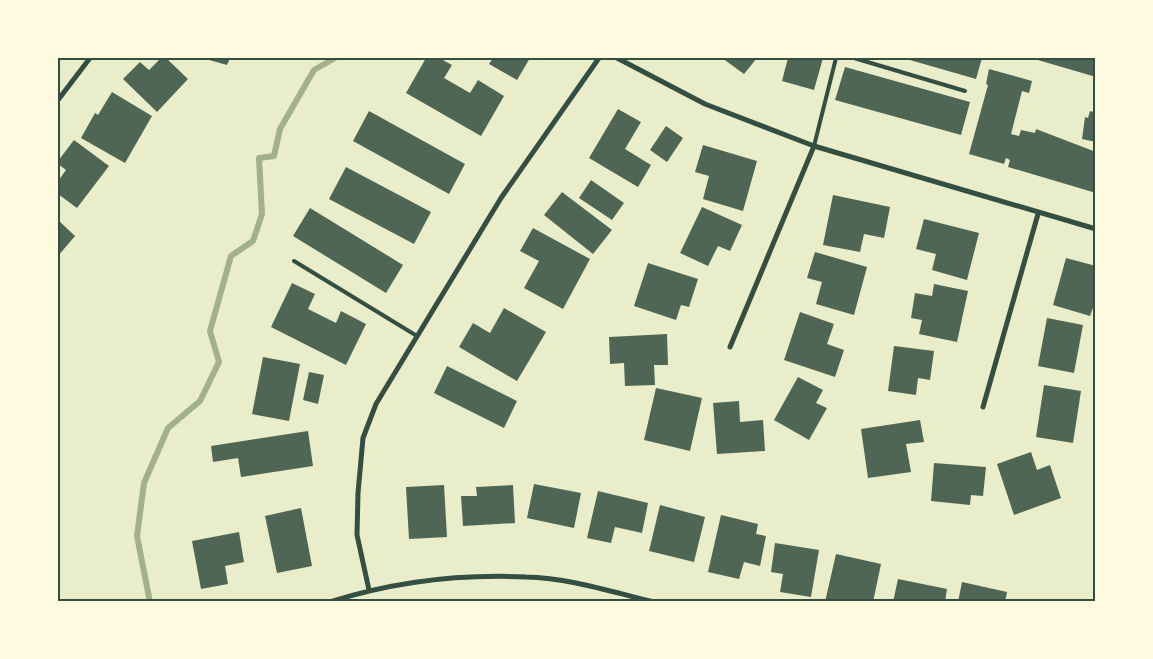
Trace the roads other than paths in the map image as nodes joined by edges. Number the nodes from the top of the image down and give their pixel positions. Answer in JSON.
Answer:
{"nodes":[{"id":1,"x":90,"y":58,"type":"edge"},
{"id":2,"x":599,"y":58,"type":"edge"},
{"id":3,"x":617,"y":58,"type":"edge"},
{"id":4,"x":836,"y":58,"type":"edge"},
{"id":5,"x":854,"y":58,"type":"edge"},
{"id":6,"x":966,"y":91,"type":"dead end"},
{"id":7,"x":58,"y":100,"type":"edge"},
{"id":8,"x":814,"y":146,"type":"junction"},
{"id":9,"x":1038,"y":214,"type":"junction"},
{"id":10,"x":1096,"y":229,"type":"edge"},
{"id":11,"x":294,"y":262,"type":"dead end"},
{"id":12,"x":417,"y":336,"type":"junction"},
{"id":13,"x":730,"y":347,"type":"dead end"},
{"id":14,"x":983,"y":407,"type":"dead end"},
{"id":15,"x":369,"y":590,"type":"junction"},
{"id":16,"x":330,"y":602,"type":"edge"},
{"id":17,"x":654,"y":602,"type":"edge"}],
"edges":[{"from":1,"to":7,"type":"street"},
{"from":2,"to":12,"type":"street"},
{"from":3,"to":8,"type":"street"},
{"from":4,"to":8,"type":"lane"},
{"from":5,"to":6,"type":"lane"},
{"from":8,"to":9,"type":"street"},
{"from":8,"to":13,"type":"street"},
{"from":9,"to":10,"type":"street"},
{"from":9,"to":14,"type":"street"},
{"from":11,"to":12,"type":"lane"},
{"from":12,"to":15,"type":"street"},
{"from":15,"to":16,"type":"street"},
{"from":15,"to":17,"type":"street"}]}
